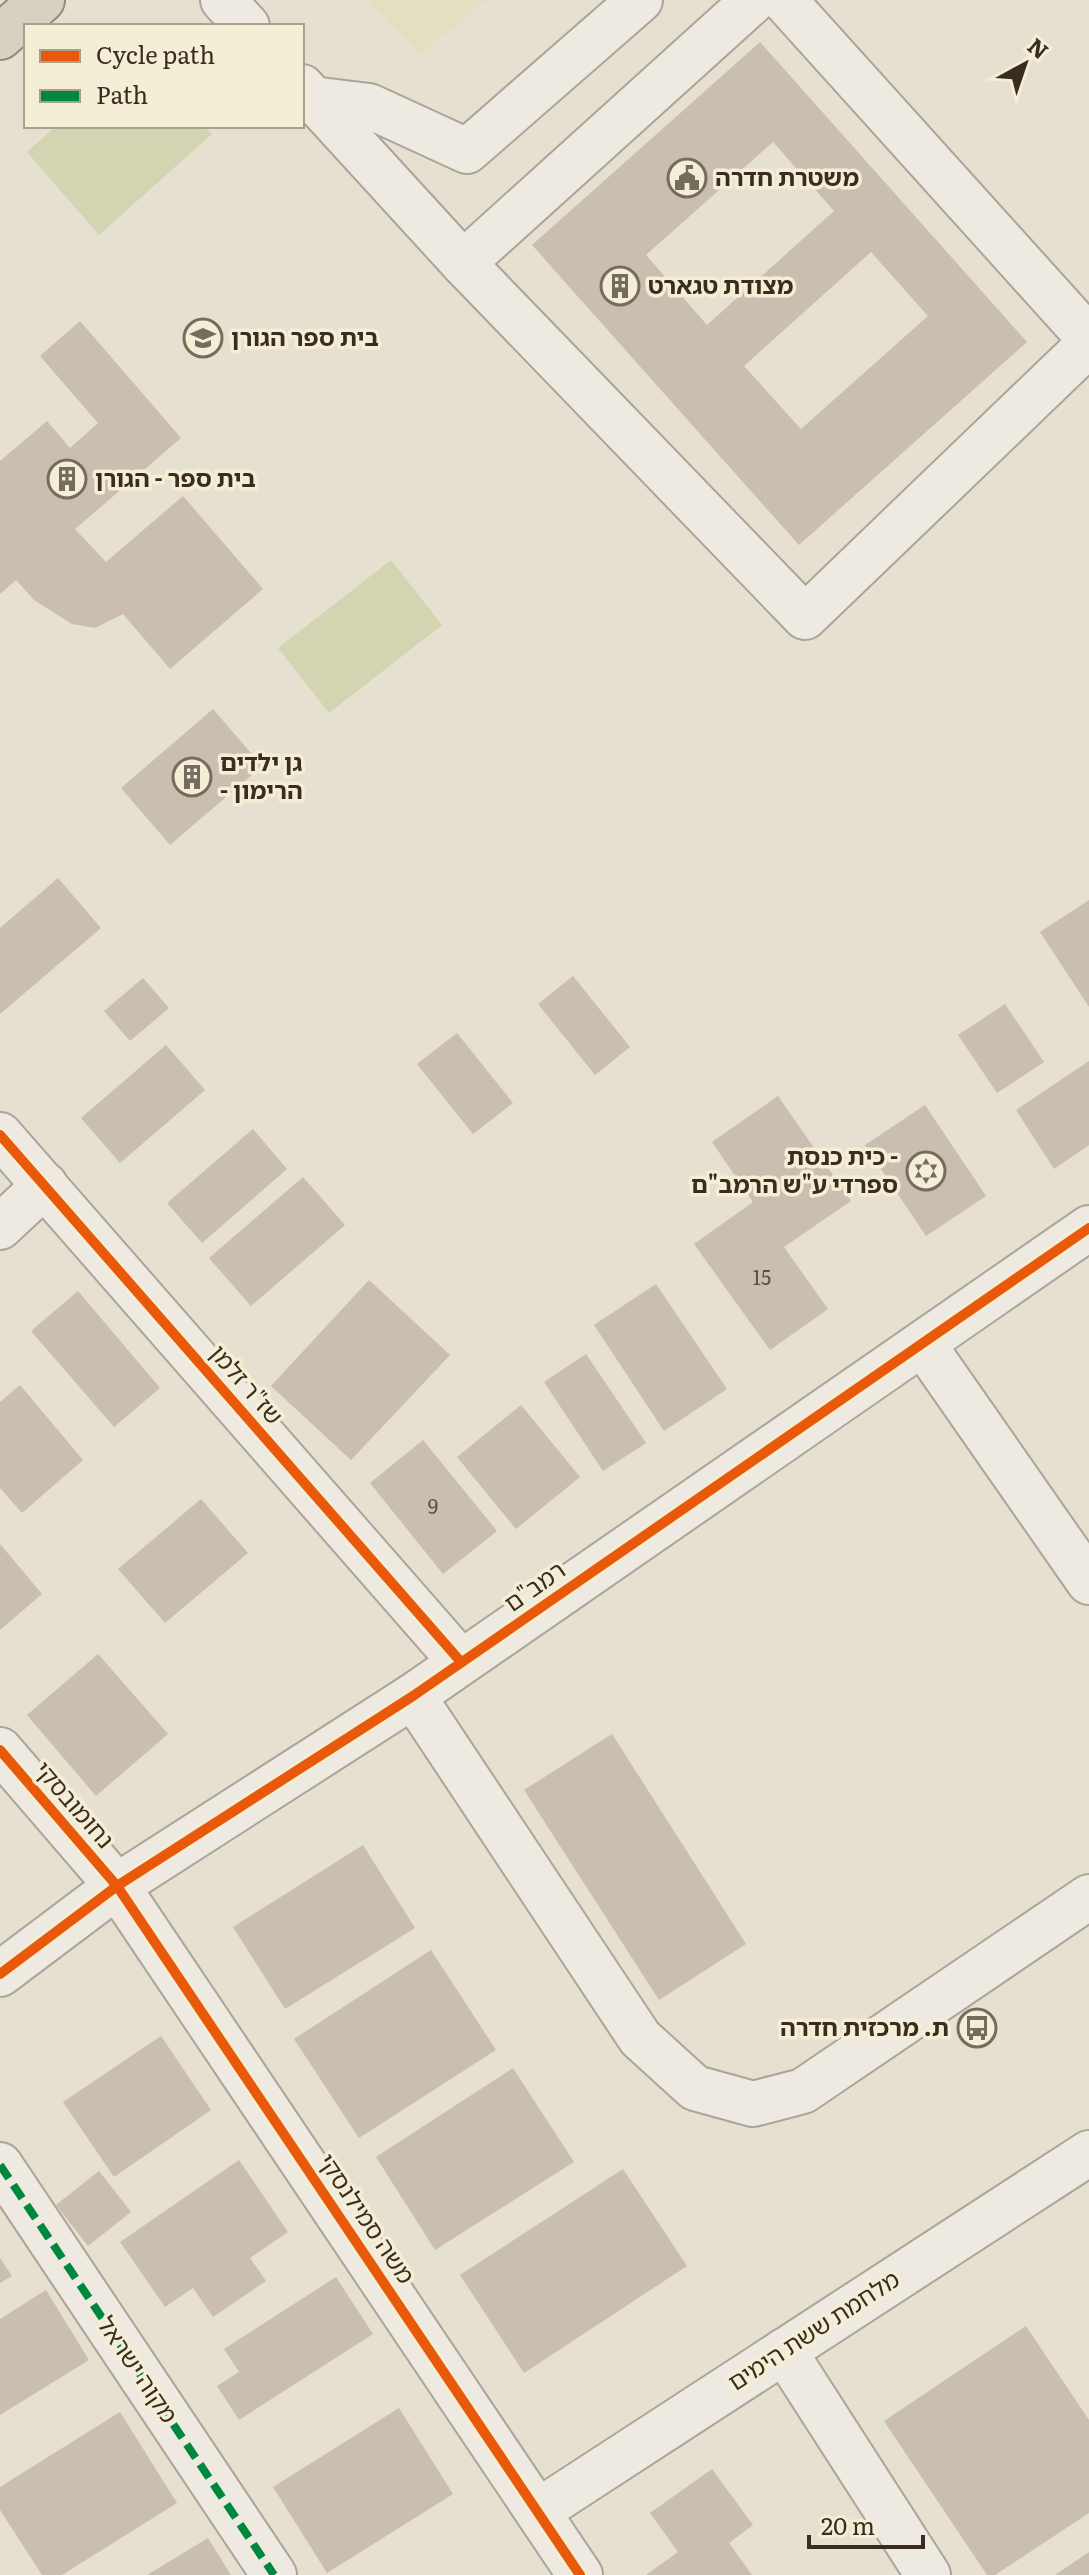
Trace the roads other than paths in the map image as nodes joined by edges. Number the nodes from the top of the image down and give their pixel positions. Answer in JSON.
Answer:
{"nodes":[{"id":1,"x":42,"y":0,"type":"edge"},
{"id":2,"x":223,"y":0,"type":"edge"},
{"id":3,"x":640,"y":0,"type":"edge"},
{"id":4,"x":754,"y":0,"type":"edge"},
{"id":5,"x":784,"y":0,"type":"edge"},
{"id":6,"x":245,"y":24,"type":"edge"},
{"id":7,"x":0,"y":37,"type":"edge"},
{"id":8,"x":307,"y":93,"type":"edge"},
{"id":9,"x":463,"y":263,"type":"junction"},
{"id":10,"x":1089,"y":341,"type":"edge"},
{"id":11,"x":0,"y":1135,"type":"edge"},
{"id":12,"x":45,"y":1185,"type":"junction"},
{"id":13,"x":0,"y":1227,"type":"edge"},
{"id":14,"x":1085,"y":1239,"type":"edge"},
{"id":15,"x":923,"y":1344,"type":"junction"},
{"id":16,"x":1089,"y":1582,"type":"edge"},
{"id":17,"x":461,"y":1662,"type":"junction"},
{"id":18,"x":413,"y":1696,"type":"junction"},
{"id":19,"x":0,"y":1750,"type":"edge"},
{"id":20,"x":117,"y":1886,"type":"junction"},
{"id":21,"x":1089,"y":1897,"type":"edge"},
{"id":22,"x":0,"y":1974,"type":"edge"},
{"id":23,"x":1089,"y":2153,"type":"edge"},
{"id":24,"x":0,"y":2165,"type":"edge"},
{"id":25,"x":784,"y":2351,"type":"junction"},
{"id":26,"x":540,"y":2510,"type":"junction"},
{"id":27,"x":274,"y":2575,"type":"edge"},
{"id":28,"x":580,"y":2575,"type":"edge"},
{"id":29,"x":928,"y":2575,"type":"edge"}],
"edges":[{"from":1,"to":7,"type":"highway"},
{"from":2,"to":6,"type":"street"},
{"from":3,"to":8,"type":"street"},
{"from":4,"to":9,"type":"street"},
{"from":5,"to":10,"type":"street"},
{"from":8,"to":9,"type":"street"},
{"from":9,"to":10,"type":"street"},
{"from":11,"to":12,"type":"street","name":"שז\"ר זלמן"},
{"from":12,"to":13,"type":"street"},
{"from":12,"to":17,"type":"street","name":"שז\"ר זלמן"},
{"from":14,"to":15,"type":"street","name":"רמב\"ם"},
{"from":15,"to":16,"type":"street"},
{"from":15,"to":17,"type":"street","name":"רמב\"ם"},
{"from":17,"to":18,"type":"street","name":"רמב\"ם"},
{"from":18,"to":20,"type":"street","name":"רמב\"ם"},
{"from":18,"to":21,"type":"street"},
{"from":19,"to":20,"type":"street","name":"נחומובסקי"},
{"from":20,"to":22,"type":"street","name":"רמב\"ם"},
{"from":20,"to":26,"type":"street","name":"משה סמילנסקי"},
{"from":23,"to":25,"type":"street","name":"מלחמת ששת הימים"},
{"from":24,"to":27,"type":"street","name":"מקוה ישראל"},
{"from":25,"to":26,"type":"street","name":"מלחמת ששת הימים"},
{"from":25,"to":29,"type":"street"},
{"from":26,"to":28,"type":"street","name":"משה סמילנסקי"}]}
